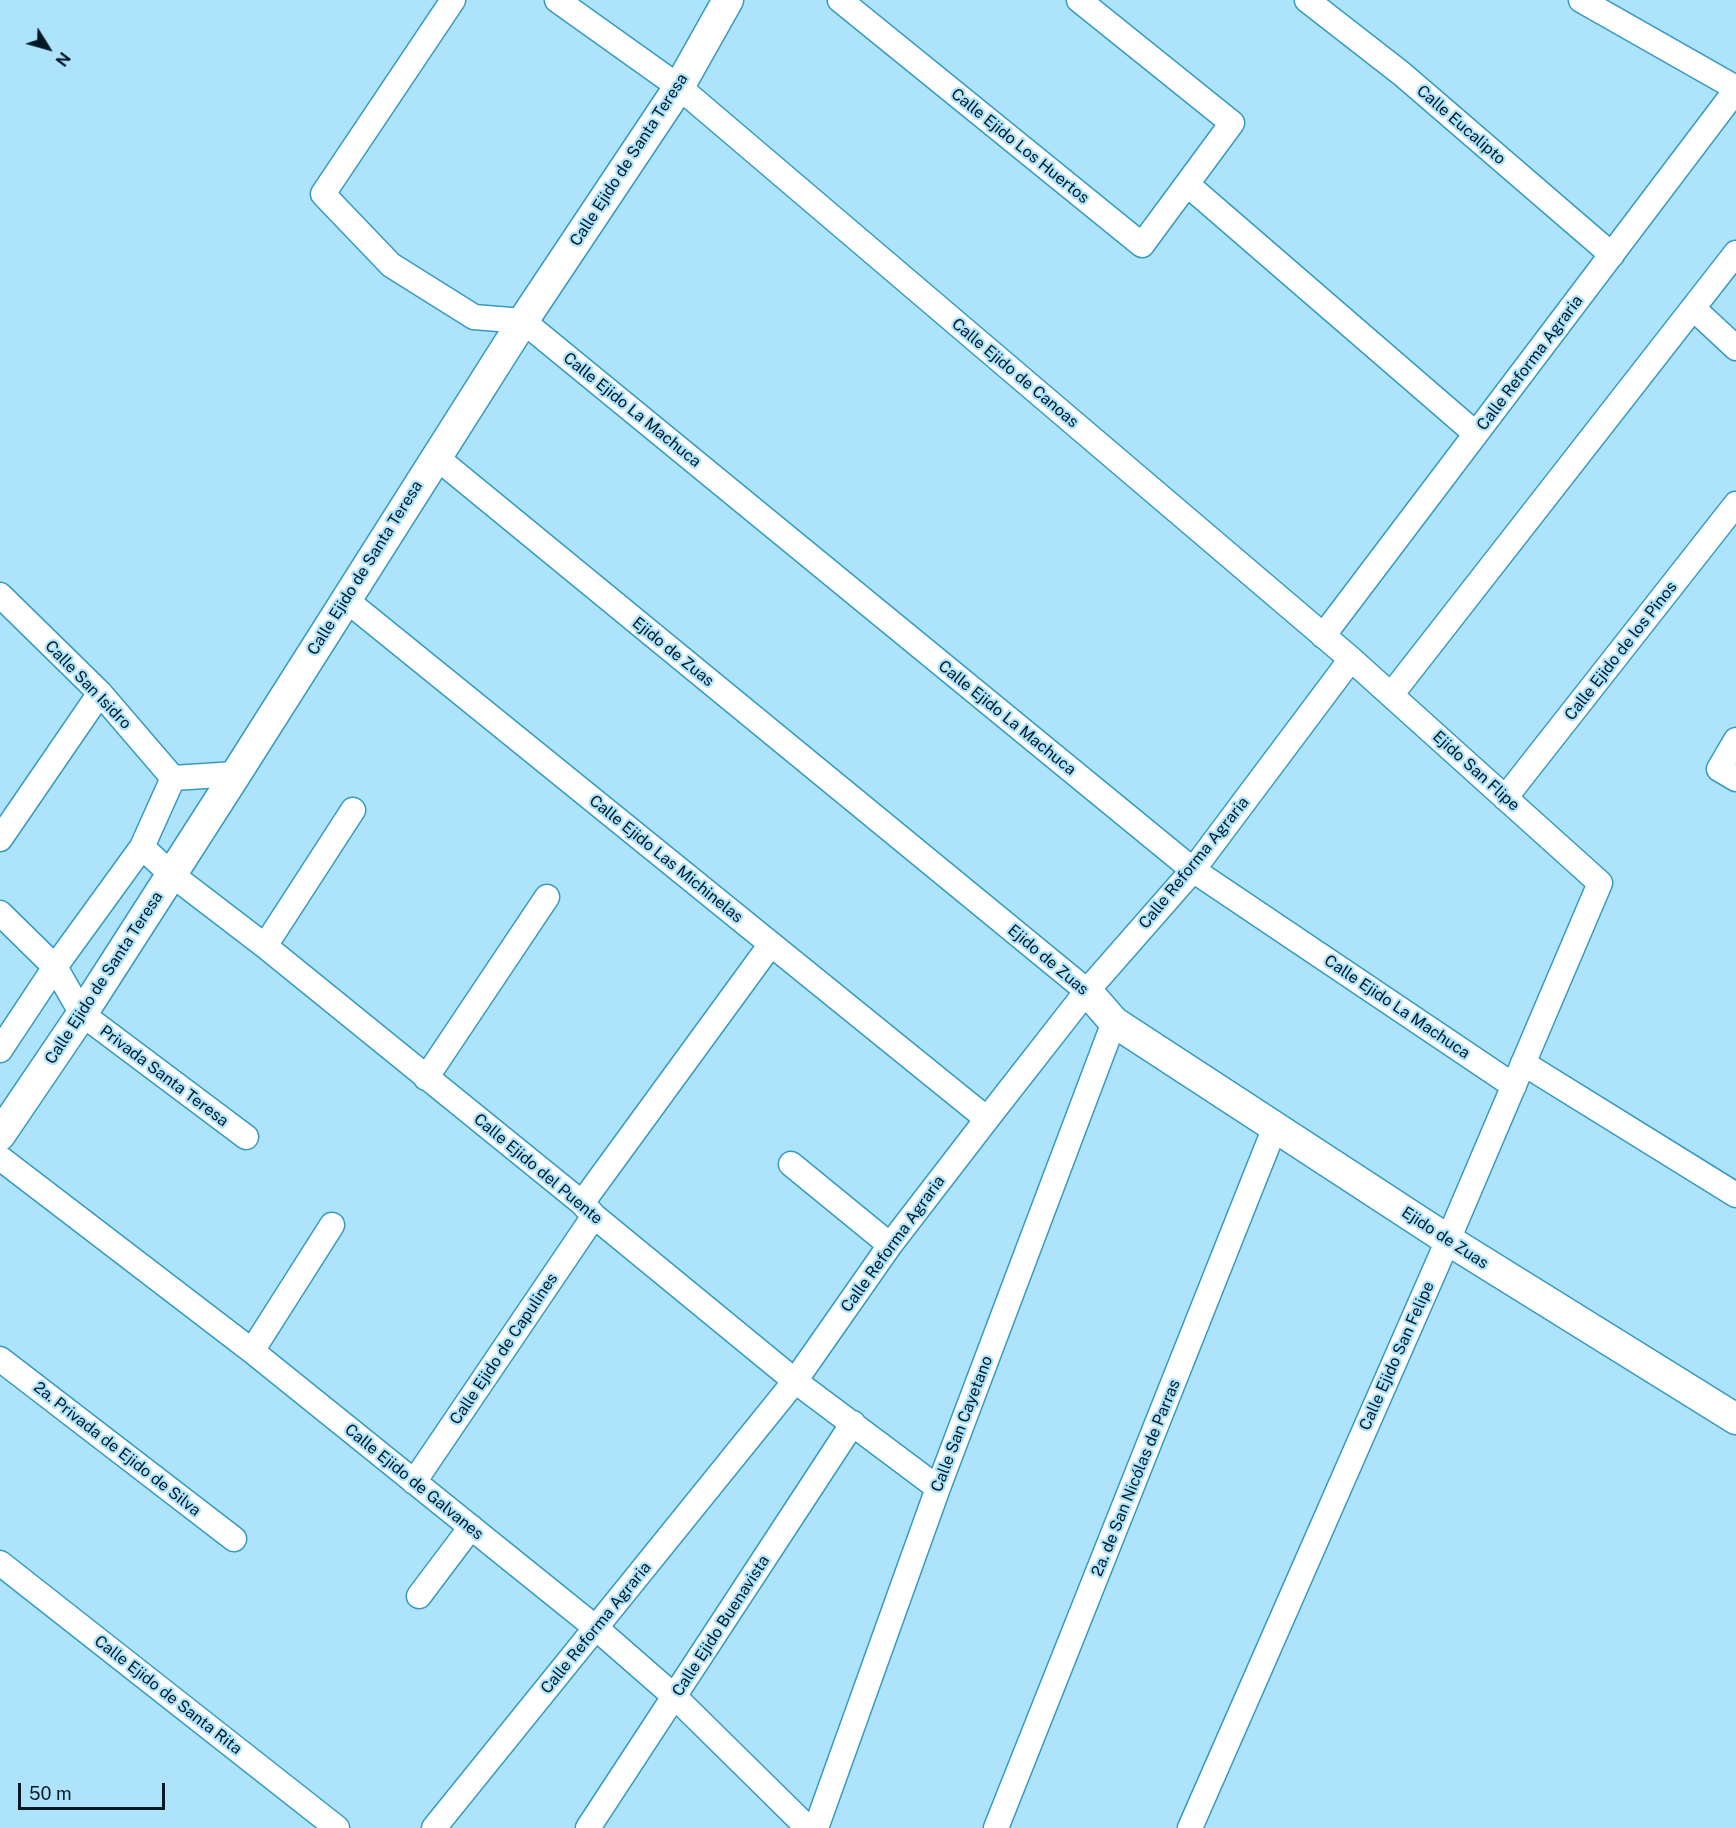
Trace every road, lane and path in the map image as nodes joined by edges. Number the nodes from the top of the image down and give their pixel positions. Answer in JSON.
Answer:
{"nodes":[{"id":1,"x":453,"y":0,"type":"edge"},
{"id":2,"x":557,"y":0,"type":"edge"},
{"id":3,"x":728,"y":0,"type":"edge"},
{"id":4,"x":840,"y":0,"type":"edge"},
{"id":5,"x":1079,"y":0,"type":"edge"},
{"id":6,"x":1307,"y":0,"type":"edge"},
{"id":7,"x":1581,"y":0,"type":"edge"},
{"id":8,"x":679,"y":87,"type":"junction"},
{"id":9,"x":1736,"y":89,"type":"edge"},
{"id":10,"x":1188,"y":184,"type":"junction"},
{"id":11,"x":1736,"y":253,"type":"edge"},
{"id":12,"x":1611,"y":255,"type":"junction"},
{"id":13,"x":1693,"y":308,"type":"junction"},
{"id":14,"x":523,"y":321,"type":"junction"},
{"id":15,"x":1736,"y":348,"type":"edge"},
{"id":16,"x":1476,"y":434,"type":"junction"},
{"id":17,"x":436,"y":457,"type":"junction"},
{"id":18,"x":1736,"y":504,"type":"edge"},
{"id":19,"x":0,"y":595,"type":"edge"},
{"id":20,"x":345,"y":599,"type":"junction"},
{"id":21,"x":1323,"y":636,"type":"junction"},
{"id":22,"x":1351,"y":659,"type":"junction"},
{"id":23,"x":100,"y":693,"type":"junction"},
{"id":24,"x":1391,"y":695,"type":"junction"},
{"id":25,"x":1736,"y":740,"type":"edge"},
{"id":26,"x":236,"y":774,"type":"junction"},
{"id":27,"x":1728,"y":774,"type":"edge"},
{"id":28,"x":173,"y":778,"type":"junction"},
{"id":29,"x":1505,"y":798,"type":"junction"},
{"id":30,"x":353,"y":810,"type":"dead end"},
{"id":31,"x":0,"y":839,"type":"edge"},
{"id":32,"x":142,"y":847,"type":"junction"},
{"id":33,"x":1193,"y":870,"type":"junction"},
{"id":34,"x":171,"y":874,"type":"junction"},
{"id":35,"x":1600,"y":883,"type":"joint"},
{"id":36,"x":547,"y":897,"type":"dead end"},
{"id":37,"x":0,"y":913,"type":"edge"},
{"id":38,"x":771,"y":944,"type":"junction"},
{"id":39,"x":265,"y":946,"type":"junction"},
{"id":40,"x":55,"y":967,"type":"junction"},
{"id":41,"x":1087,"y":991,"type":"junction"},
{"id":42,"x":82,"y":1014,"type":"junction"},
{"id":43,"x":1114,"y":1023,"type":"junction"},
{"id":44,"x":0,"y":1050,"type":"edge"},
{"id":45,"x":1523,"y":1063,"type":"junction"},
{"id":46,"x":426,"y":1078,"type":"junction"},
{"id":47,"x":1514,"y":1086,"type":"junction"},
{"id":48,"x":987,"y":1119,"type":"junction"},
{"id":49,"x":1275,"y":1127,"type":"junction"},
{"id":50,"x":0,"y":1135,"type":"edge"},
{"id":51,"x":246,"y":1137,"type":"dead end"},
{"id":52,"x":0,"y":1158,"type":"edge"},
{"id":53,"x":791,"y":1164,"type":"dead end"},
{"id":54,"x":1736,"y":1195,"type":"edge"},
{"id":55,"x":588,"y":1210,"type":"junction"},
{"id":56,"x":332,"y":1225,"type":"dead end"},
{"id":57,"x":1448,"y":1240,"type":"junction"},
{"id":58,"x":890,"y":1245,"type":"junction"},
{"id":59,"x":252,"y":1351,"type":"junction"},
{"id":60,"x":0,"y":1359,"type":"edge"},
{"id":61,"x":795,"y":1381,"type":"junction"},
{"id":62,"x":1736,"y":1419,"type":"edge"},
{"id":63,"x":853,"y":1423,"type":"junction"},
{"id":64,"x":414,"y":1482,"type":"junction"},
{"id":65,"x":938,"y":1488,"type":"junction"},
{"id":66,"x":471,"y":1527,"type":"junction"},
{"id":67,"x":234,"y":1539,"type":"dead end"},
{"id":68,"x":0,"y":1563,"type":"edge"},
{"id":69,"x":419,"y":1596,"type":"dead end"},
{"id":70,"x":596,"y":1628,"type":"junction"},
{"id":71,"x":675,"y":1697,"type":"junction"},
{"id":72,"x":337,"y":1828,"type":"edge"},
{"id":73,"x":434,"y":1828,"type":"edge"},
{"id":74,"x":588,"y":1828,"type":"edge"},
{"id":75,"x":808,"y":1828,"type":"edge"},
{"id":76,"x":816,"y":1828,"type":"edge"},
{"id":77,"x":996,"y":1828,"type":"edge"},
{"id":78,"x":1190,"y":1828,"type":"edge"}],
"edges":[{"from":1,"to":14,"type":"street"},
{"from":2,"to":8,"type":"street","name":"Calle Ejido de Canoas"},
{"from":3,"to":8,"type":"street","name":"Calle Ejido de Santa Teresa"},
{"from":4,"to":10,"type":"street","name":"Calle Ejido Los Huertos"},
{"from":5,"to":10,"type":"street"},
{"from":6,"to":12,"type":"street","name":"Calle Eucalipto"},
{"from":7,"to":9,"type":"street"},
{"from":8,"to":14,"type":"street","name":"Calle Ejido de Santa Teresa"},
{"from":8,"to":21,"type":"street","name":"Calle Ejido de Canoas"},
{"from":9,"to":12,"type":"street","name":"Calle Reforma Agraria"},
{"from":10,"to":16,"type":"street"},
{"from":11,"to":13,"type":"street"},
{"from":12,"to":16,"type":"street","name":"Calle Reforma Agraria"},
{"from":13,"to":15,"type":"street"},
{"from":13,"to":24,"type":"street"},
{"from":14,"to":17,"type":"street","name":"Calle Ejido de Santa Teresa"},
{"from":14,"to":33,"type":"street","name":"Calle Ejido La Machuca"},
{"from":16,"to":21,"type":"street","name":"Calle Reforma Agraria"},
{"from":17,"to":20,"type":"street","name":"Calle Ejido de Santa Teresa"},
{"from":17,"to":41,"type":"street","name":"Ejido de Zuas"},
{"from":18,"to":29,"type":"street","name":"Calle Ejido de los Pinos"},
{"from":19,"to":23,"type":"street","name":"Calle San Isidro"},
{"from":20,"to":26,"type":"street","name":"Calle Ejido de Santa Teresa"},
{"from":20,"to":38,"type":"street","name":"Calle Ejido Las Michinelas"},
{"from":21,"to":22,"type":"street","name":"Calle Ejido de Canoas"},
{"from":22,"to":24,"type":"street","name":"Ejido San Flipe"},
{"from":22,"to":33,"type":"street","name":"Calle Reforma Agraria"},
{"from":23,"to":28,"type":"street","name":"Calle San Isidro"},
{"from":23,"to":31,"type":"street"},
{"from":24,"to":29,"type":"street","name":"Ejido San Flipe"},
{"from":25,"to":27,"type":"street"},
{"from":26,"to":28,"type":"street"},
{"from":26,"to":34,"type":"street","name":"Calle Ejido de Santa Teresa"},
{"from":28,"to":32,"type":"street"},
{"from":29,"to":35,"type":"street","name":"Ejido San Flipe"},
{"from":30,"to":39,"type":"street"},
{"from":32,"to":34,"type":"street","name":"Calle Ejido del Puente"},
{"from":32,"to":40,"type":"street"},
{"from":33,"to":41,"type":"street","name":"Calle Reforma Agraria"},
{"from":33,"to":47,"type":"street","name":"Calle Ejido La Machuca"},
{"from":34,"to":39,"type":"street","name":"Calle Ejido del Puente"},
{"from":34,"to":42,"type":"street","name":"Calle Ejido de Santa Teresa"},
{"from":35,"to":45,"type":"street","name":"Calle Ejido San Felipe"},
{"from":36,"to":46,"type":"street"},
{"from":37,"to":40,"type":"street"},
{"from":38,"to":48,"type":"street","name":"Calle Ejido Las Michinelas"},
{"from":38,"to":55,"type":"street","name":"Calle Ejido de Capulines"},
{"from":39,"to":46,"type":"street","name":"Calle Ejido del Puente"},
{"from":40,"to":42,"type":"street"},
{"from":40,"to":44,"type":"street"},
{"from":41,"to":43,"type":"street","name":"Ejido de Zuas"},
{"from":41,"to":48,"type":"street","name":"Calle Reforma Agraria"},
{"from":42,"to":50,"type":"street","name":"Calle Ejido de Santa Teresa"},
{"from":42,"to":51,"type":"street","name":"Privada Santa Teresa"},
{"from":43,"to":49,"type":"street","name":"Ejido de Zuas"},
{"from":43,"to":65,"type":"street","name":"Calle San Cayetano"},
{"from":45,"to":47,"type":"street","name":"Calle Ejido San Felipe"},
{"from":45,"to":54,"type":"street"},
{"from":46,"to":55,"type":"street","name":"Calle Ejido del Puente"},
{"from":47,"to":57,"type":"street","name":"Calle Ejido San Felipe"},
{"from":48,"to":58,"type":"street","name":"Calle Reforma Agraria"},
{"from":49,"to":57,"type":"street","name":"Ejido de Zuas"},
{"from":49,"to":77,"type":"street","name":"2a. de San Nicólas de Parras"},
{"from":52,"to":59,"type":"street","name":"Calle Ejido de Galvanes"},
{"from":53,"to":58,"type":"street"},
{"from":55,"to":61,"type":"street","name":"Calle Ejido del Puente"},
{"from":55,"to":64,"type":"street","name":"Calle Ejido de Capulines"},
{"from":56,"to":59,"type":"street"},
{"from":57,"to":62,"type":"street","name":"Ejido de Zuas"},
{"from":57,"to":78,"type":"street","name":"Calle Ejido San Felipe"},
{"from":58,"to":61,"type":"street","name":"Calle Reforma Agraria"},
{"from":59,"to":64,"type":"street","name":"Calle Ejido de Galvanes"},
{"from":60,"to":67,"type":"street","name":"2a. Privada de Ejido de Silva"},
{"from":61,"to":63,"type":"street","name":"Calle Ejido del Puente"},
{"from":61,"to":70,"type":"street","name":"Calle Reforma Agraria"},
{"from":63,"to":65,"type":"street","name":"Calle Ejido del Puente"},
{"from":63,"to":71,"type":"street","name":"Calle Ejido Buenavista"},
{"from":64,"to":66,"type":"street","name":"Calle Ejido de Galvanes"},
{"from":65,"to":76,"type":"street","name":"Calle San Cayetano"},
{"from":66,"to":69,"type":"street"},
{"from":66,"to":70,"type":"street","name":"Calle Ejido de Galvanes"},
{"from":68,"to":72,"type":"street","name":"Calle Ejido de Santa Rita"},
{"from":70,"to":71,"type":"street","name":"Calle Ejido de Galvanes"},
{"from":70,"to":73,"type":"street","name":"Calle Reforma Agraria"},
{"from":71,"to":74,"type":"street","name":"Calle Ejido Buenavista"},
{"from":71,"to":75,"type":"street","name":"Calle Ejido de Galvanes"}]}
